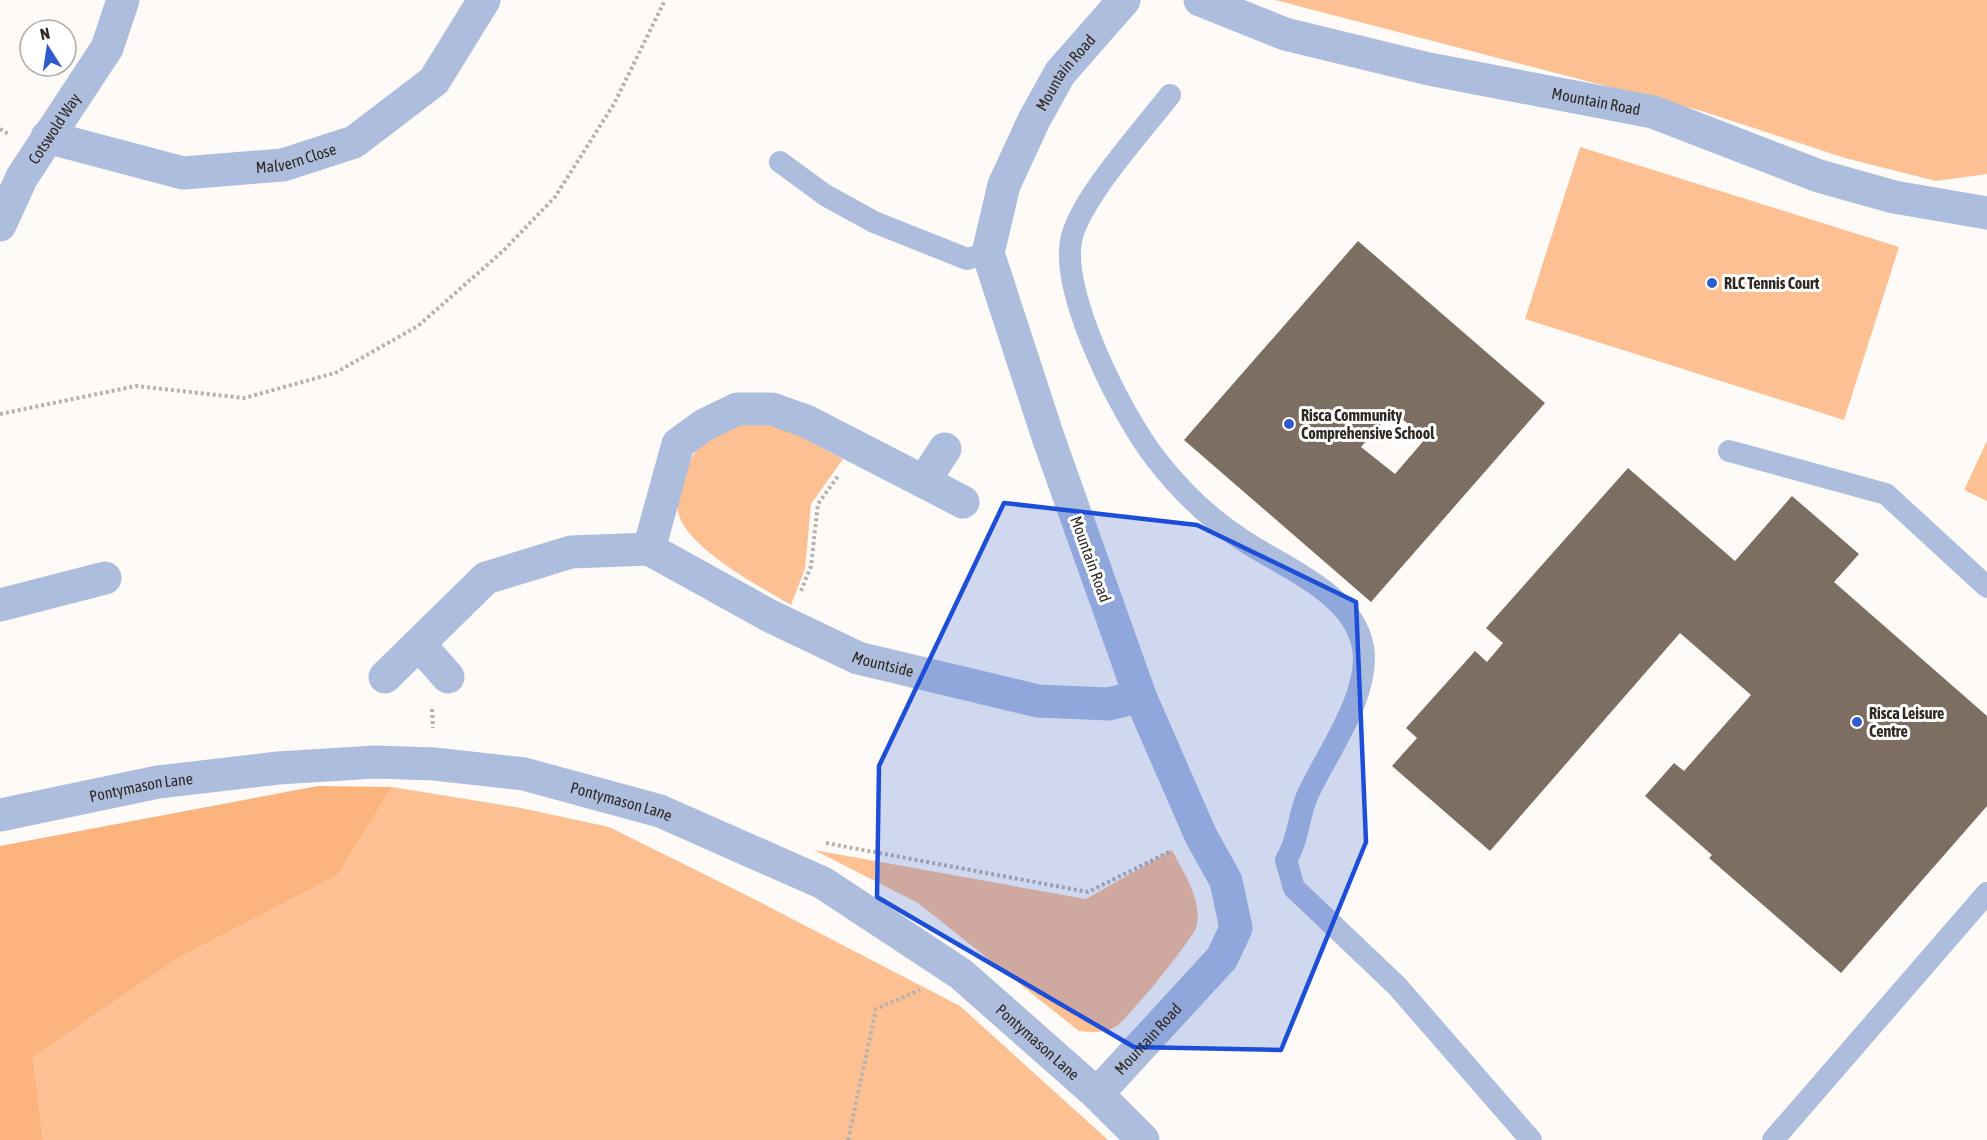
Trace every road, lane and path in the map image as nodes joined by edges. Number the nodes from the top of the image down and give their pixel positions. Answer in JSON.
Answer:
{"nodes":[{"id":1,"x":123,"y":0,"type":"edge"},
{"id":2,"x":484,"y":0,"type":"edge"},
{"id":3,"x":664,"y":0,"type":"edge"},
{"id":4,"x":1124,"y":0,"type":"edge"},
{"id":5,"x":1200,"y":0,"type":"edge"},
{"id":6,"x":1170,"y":95,"type":"dead end"},
{"id":7,"x":47,"y":137,"type":"junction"},
{"id":8,"x":780,"y":162,"type":"dead end"},
{"id":9,"x":1987,"y":213,"type":"edge"},
{"id":10,"x":0,"y":225,"type":"edge"},
{"id":11,"x":988,"y":253,"type":"junction"},
{"id":12,"x":0,"y":414,"type":"edge"},
{"id":13,"x":858,"y":448,"type":"junction"},
{"id":14,"x":945,"y":449,"type":"dead end"},
{"id":15,"x":1729,"y":450,"type":"dead end"},
{"id":16,"x":924,"y":481,"type":"junction"},
{"id":17,"x":963,"y":502,"type":"dead end"},
{"id":18,"x":649,"y":549,"type":"junction"},
{"id":19,"x":105,"y":578,"type":"dead end"},
{"id":20,"x":1987,"y":587,"type":"edge"},
{"id":21,"x":0,"y":605,"type":"edge"},
{"id":22,"x":789,"y":626,"type":"junction"},
{"id":23,"x":419,"y":644,"type":"junction"},
{"id":24,"x":385,"y":677,"type":"dead end"},
{"id":25,"x":448,"y":677,"type":"dead end"},
{"id":26,"x":1140,"y":696,"type":"junction"},
{"id":27,"x":426,"y":704,"type":"dead end"},
{"id":28,"x":434,"y":764,"type":"junction"},
{"id":29,"x":0,"y":815,"type":"edge"},
{"id":30,"x":1201,"y":836,"type":"junction"},
{"id":31,"x":816,"y":841,"type":"dead end"},
{"id":32,"x":1987,"y":893,"type":"edge"},
{"id":33,"x":961,"y":974,"type":"junction"},
{"id":34,"x":1097,"y":1094,"type":"junction"},
{"id":35,"x":848,"y":1140,"type":"edge"},
{"id":36,"x":1143,"y":1140,"type":"edge"},
{"id":37,"x":1531,"y":1140,"type":"edge"},
{"id":38,"x":1773,"y":1140,"type":"edge"}],
"edges":[{"from":1,"to":7,"type":"street","name":"Cotswold Way"},
{"from":2,"to":7,"type":"street","name":"Malvern Close"},
{"from":3,"to":12,"type":"path"},
{"from":4,"to":11,"type":"street","name":"Mountain Road"},
{"from":5,"to":9,"type":"street","name":"Mountain Road"},
{"from":6,"to":37,"type":"lane"},
{"from":7,"to":10,"type":"street","name":"Cotswold Way"},
{"from":8,"to":11,"type":"lane"},
{"from":11,"to":26,"type":"street","name":"Mountain Road"},
{"from":13,"to":16,"type":"street"},
{"from":13,"to":18,"type":"street"},
{"from":13,"to":22,"type":"path"},
{"from":14,"to":16,"type":"street"},
{"from":15,"to":20,"type":"lane"},
{"from":16,"to":17,"type":"street"},
{"from":18,"to":22,"type":"street","name":"Mountside"},
{"from":18,"to":23,"type":"street"},
{"from":19,"to":21,"type":"street"},
{"from":22,"to":26,"type":"street","name":"Mountside"},
{"from":23,"to":24,"type":"street"},
{"from":23,"to":25,"type":"street"},
{"from":26,"to":30,"type":"street","name":"Mountain Road"},
{"from":27,"to":28,"type":"path"},
{"from":28,"to":29,"type":"street","name":"Pontymason Lane"},
{"from":28,"to":33,"type":"street","name":"Pontymason Lane"},
{"from":30,"to":31,"type":"path"},
{"from":30,"to":34,"type":"street","name":"Mountain Road"},
{"from":32,"to":38,"type":"lane"},
{"from":33,"to":34,"type":"street","name":"Pontymason Lane"},
{"from":33,"to":35,"type":"path"},
{"from":34,"to":36,"type":"street","name":"Pontymason Lane"}]}
